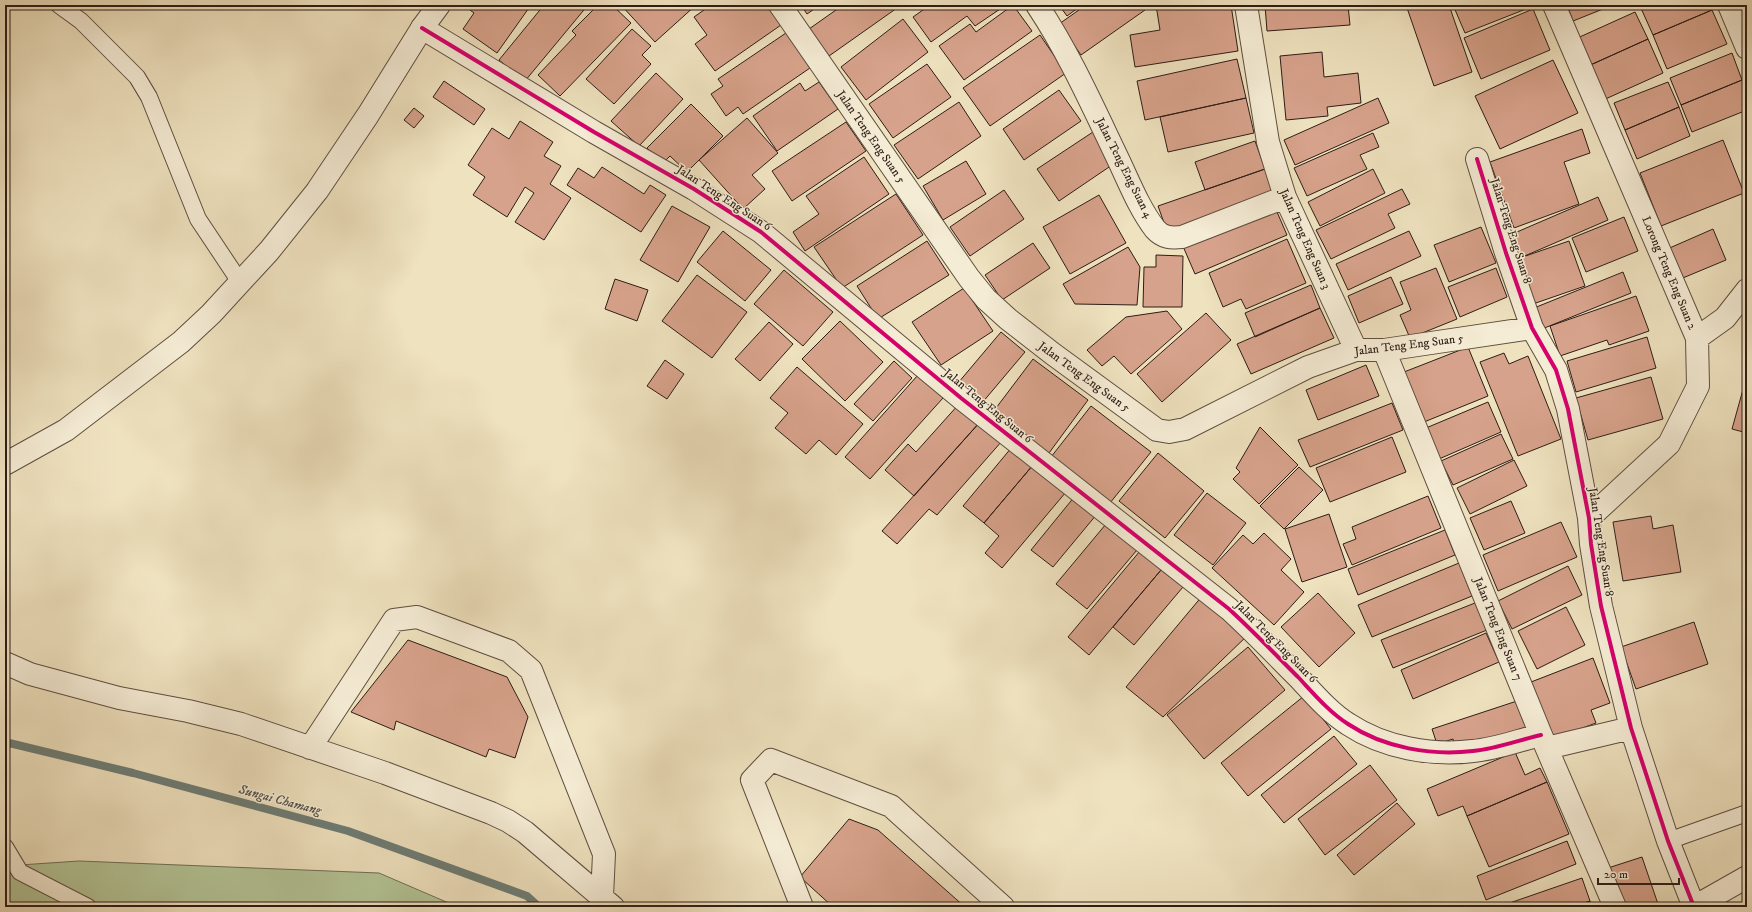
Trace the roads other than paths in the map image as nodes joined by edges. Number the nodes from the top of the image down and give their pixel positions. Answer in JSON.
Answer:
{"nodes":[{"id":1,"x":59,"y":5,"type":"edge"},
{"id":2,"x":439,"y":5,"type":"edge"},
{"id":3,"x":780,"y":5,"type":"edge"},
{"id":4,"x":1037,"y":5,"type":"edge"},
{"id":5,"x":1246,"y":5,"type":"edge"},
{"id":6,"x":1554,"y":5,"type":"edge"},
{"id":7,"x":1729,"y":5,"type":"edge"},
{"id":8,"x":422,"y":28,"type":"junction"},
{"id":9,"x":1747,"y":48,"type":"edge"},
{"id":10,"x":1477,"y":159,"type":"dead end"},
{"id":11,"x":1285,"y":197,"type":"junction"},
{"id":12,"x":240,"y":282,"type":"junction"},
{"id":13,"x":1747,"y":290,"type":"edge"},
{"id":14,"x":1532,"y":328,"type":"junction"},
{"id":15,"x":1697,"y":338,"type":"junction"},
{"id":16,"x":1356,"y":350,"type":"junction"},
{"id":17,"x":1384,"y":350,"type":"junction"},
{"id":18,"x":5,"y":464,"type":"edge"},
{"id":19,"x":1589,"y":518,"type":"junction"},
{"id":20,"x":5,"y":663,"type":"edge"},
{"id":21,"x":1631,"y":728,"type":"junction"},
{"id":22,"x":1544,"y":742,"type":"junction"},
{"id":23,"x":310,"y":748,"type":"junction"},
{"id":24,"x":1747,"y":813,"type":"edge"},
{"id":25,"x":1668,"y":841,"type":"junction"},
{"id":26,"x":5,"y":846,"type":"edge"},
{"id":27,"x":1747,"y":877,"type":"edge"},
{"id":28,"x":608,"y":902,"type":"edge"},
{"id":29,"x":88,"y":907,"type":"edge"},
{"id":30,"x":802,"y":907,"type":"edge"},
{"id":31,"x":1003,"y":907,"type":"edge"},
{"id":32,"x":1615,"y":907,"type":"edge"},
{"id":33,"x":1694,"y":907,"type":"edge"}],
"edges":[{"from":1,"to":12,"type":"lane"},
{"from":2,"to":8,"type":"street"},
{"from":3,"to":16,"type":"street","name":"Jalan Teng Eng Suan 5"},
{"from":4,"to":11,"type":"street","name":"Jalan Teng Eng Suan 4"},
{"from":5,"to":11,"type":"street","name":"Jalan Teng Eng Suan 3"},
{"from":6,"to":15,"type":"street","name":"Lorong Teng Eng Suan 2"},
{"from":7,"to":9,"type":"street"},
{"from":8,"to":12,"type":"street"},
{"from":8,"to":22,"type":"street","name":"Jalan Teng Eng Suan 6"},
{"from":10,"to":14,"type":"street","name":"Jalan Teng Eng Suan 8"},
{"from":11,"to":16,"type":"street","name":"Jalan Teng Eng Suan 3"},
{"from":12,"to":18,"type":"street"},
{"from":13,"to":15,"type":"street"},
{"from":14,"to":17,"type":"street","name":"Jalan Teng Eng Suan 5"},
{"from":14,"to":19,"type":"street","name":"Jalan Teng Eng Suan 8"},
{"from":15,"to":19,"type":"street","name":"Lorong Teng Eng Suan 2"},
{"from":16,"to":17,"type":"street","name":"Jalan Teng Eng Suan 5"},
{"from":17,"to":22,"type":"street","name":"Jalan Teng Eng Suan 7"},
{"from":19,"to":21,"type":"street","name":"Jalan Teng Eng Suan 8"},
{"from":20,"to":23,"type":"street"},
{"from":21,"to":22,"type":"street","name":"Jalan Teng Eng Suan 6"},
{"from":21,"to":25,"type":"street","name":"Jalan Teng Eng Suan 8"},
{"from":22,"to":32,"type":"street","name":"Jalan Teng Eng Suan 7"},
{"from":23,"to":28,"type":"street"},
{"from":23,"to":28,"type":"street"},
{"from":24,"to":25,"type":"lane"},
{"from":25,"to":33,"type":"street","name":"Jalan Teng Eng Suan 8"},
{"from":26,"to":29,"type":"lane"},
{"from":27,"to":33,"type":"street"},
{"from":30,"to":31,"type":"street"}]}
